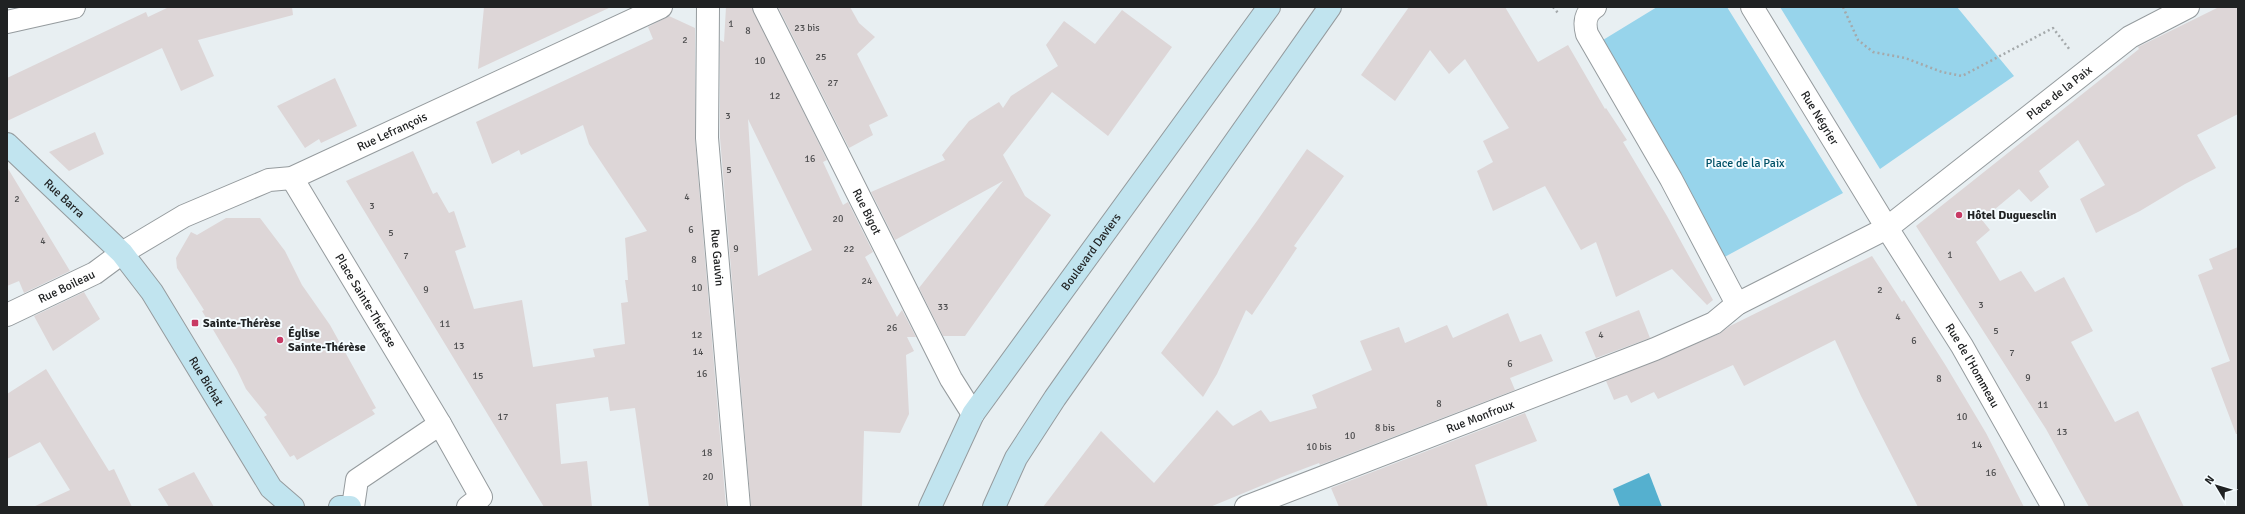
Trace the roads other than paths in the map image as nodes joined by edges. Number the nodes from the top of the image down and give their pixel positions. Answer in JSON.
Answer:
{"nodes":[{"id":1,"x":74,"y":7,"type":"edge"},
{"id":2,"x":661,"y":7,"type":"edge"},
{"id":3,"x":708,"y":7,"type":"edge"},
{"id":4,"x":764,"y":7,"type":"edge"},
{"id":5,"x":1269,"y":7,"type":"edge"},
{"id":6,"x":1330,"y":7,"type":"edge"},
{"id":7,"x":1595,"y":7,"type":"edge"},
{"id":8,"x":1752,"y":7,"type":"edge"},
{"id":9,"x":2188,"y":7,"type":"edge"},
{"id":10,"x":7,"y":22,"type":"edge"},
{"id":11,"x":7,"y":144,"type":"edge"},
{"id":12,"x":292,"y":178,"type":"junction"},
{"id":13,"x":1887,"y":228,"type":"junction"},
{"id":14,"x":122,"y":253,"type":"junction"},
{"id":15,"x":1737,"y":304,"type":"junction"},
{"id":16,"x":7,"y":315,"type":"edge"},
{"id":17,"x":1714,"y":323,"type":"joint"},
{"id":18,"x":973,"y":414,"type":"junction"},
{"id":19,"x":440,"y":424,"type":"junction"},
{"id":20,"x":293,"y":507,"type":"edge"},
{"id":21,"x":340,"y":507,"type":"edge"},
{"id":22,"x":350,"y":507,"type":"edge"},
{"id":23,"x":353,"y":507,"type":"edge"},
{"id":24,"x":468,"y":507,"type":"edge"},
{"id":25,"x":739,"y":507,"type":"edge"},
{"id":26,"x":930,"y":507,"type":"edge"},
{"id":27,"x":994,"y":507,"type":"edge"},
{"id":28,"x":1246,"y":507,"type":"edge"},
{"id":29,"x":2053,"y":507,"type":"edge"}],
"edges":[{"from":1,"to":10,"type":"street"},
{"from":2,"to":12,"type":"street","name":"Rue Lefrançois"},
{"from":3,"to":25,"type":"street","name":"Rue Gauvin"},
{"from":4,"to":18,"type":"street","name":"Rue Bigot"},
{"from":5,"to":18,"type":"main road","name":"Boulevard Daviers"},
{"from":6,"to":27,"type":"main road"},
{"from":7,"to":15,"type":"street"},
{"from":8,"to":13,"type":"street","name":"Rue Négrier"},
{"from":9,"to":13,"type":"street","name":"Place de la Paix"},
{"from":11,"to":14,"type":"main road","name":"Rue Barra"},
{"from":12,"to":14,"type":"street","name":"Rue Lefrançois"},
{"from":12,"to":19,"type":"street","name":"Place Sainte-Thérèse"},
{"from":13,"to":15,"type":"street","name":"Place de la Paix"},
{"from":13,"to":29,"type":"street","name":"Rue de l'Hommeau"},
{"from":14,"to":16,"type":"street","name":"Rue Boileau"},
{"from":14,"to":20,"type":"main road","name":"Rue Bichat"},
{"from":15,"to":17,"type":"street","name":"Place de la Paix"},
{"from":17,"to":28,"type":"street","name":"Rue Monfroux"},
{"from":18,"to":26,"type":"main road","name":"Boulevard Daviers"},
{"from":19,"to":23,"type":"street"},
{"from":19,"to":24,"type":"street","name":"Place Sainte-Thérèse"},
{"from":21,"to":22,"type":"main road"}]}
